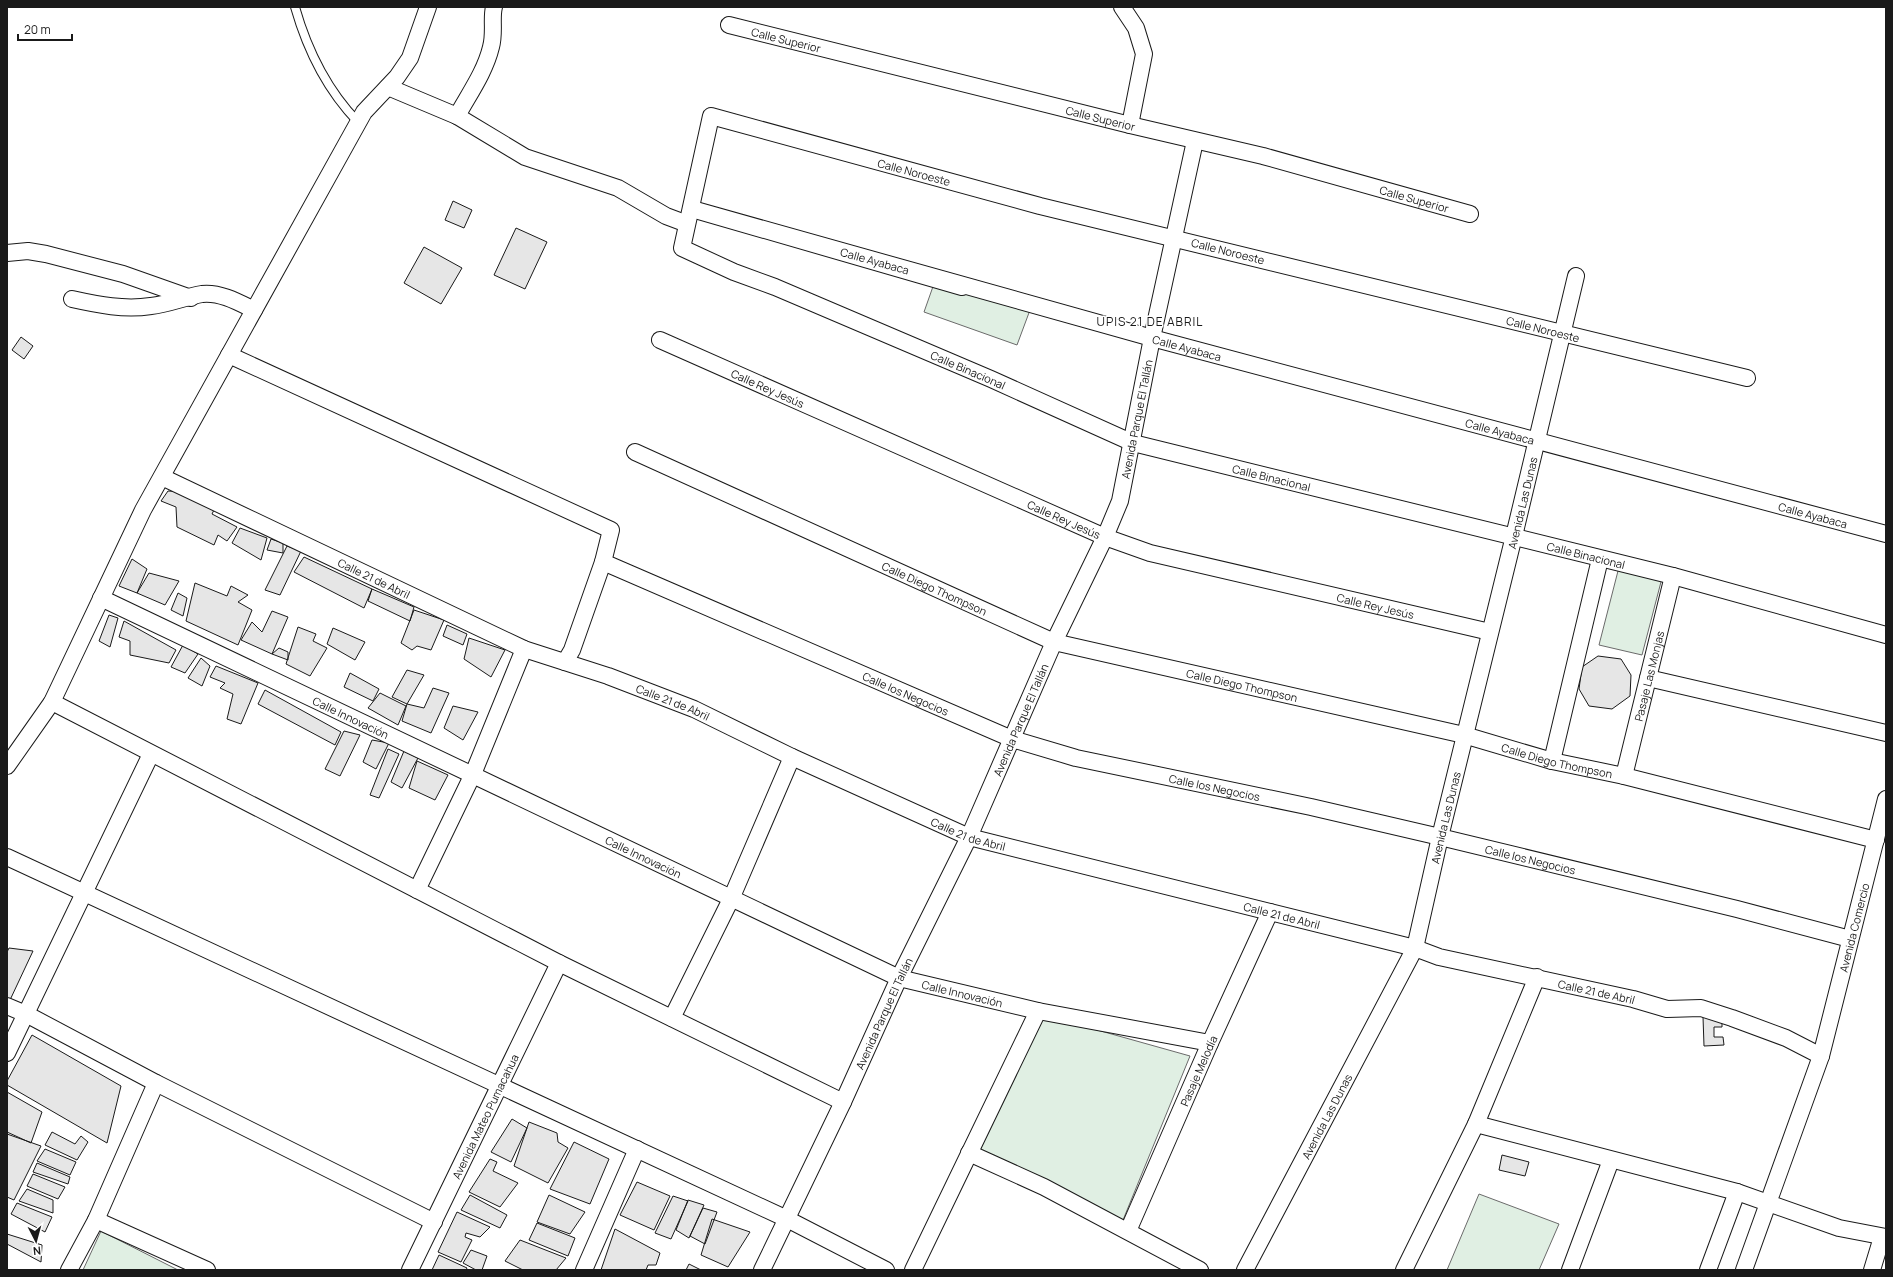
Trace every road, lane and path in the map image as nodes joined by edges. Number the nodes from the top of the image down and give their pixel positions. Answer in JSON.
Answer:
{"nodes":[{"id":1,"x":295,"y":7,"type":"edge"},
{"id":2,"x":428,"y":7,"type":"edge"},
{"id":3,"x":494,"y":7,"type":"edge"},
{"id":4,"x":1122,"y":7,"type":"edge"},
{"id":5,"x":729,"y":25,"type":"dead end"},
{"id":6,"x":388,"y":87,"type":"junction"},
{"id":7,"x":457,"y":116,"type":"junction"},
{"id":8,"x":358,"y":122,"type":"junction"},
{"id":9,"x":1130,"y":125,"type":"junction"},
{"id":10,"x":1195,"y":141,"type":"junction"},
{"id":11,"x":692,"y":209,"type":"junction"},
{"id":12,"x":1470,"y":214,"type":"dead end"},
{"id":13,"x":682,"y":222,"type":"dead end"},
{"id":14,"x":1174,"y":238,"type":"junction"},
{"id":15,"x":7,"y":253,"type":"edge"},
{"id":16,"x":1576,"y":276,"type":"dead end"},
{"id":17,"x":962,"y":287,"type":"dead end"},
{"id":18,"x":191,"y":298,"type":"junction"},
{"id":19,"x":72,"y":299,"type":"dead end"},
{"id":20,"x":254,"y":310,"type":"junction"},
{"id":21,"x":1562,"y":334,"type":"junction"},
{"id":22,"x":1152,"y":338,"type":"junction"},
{"id":23,"x":660,"y":340,"type":"dead end"},
{"id":24,"x":229,"y":355,"type":"junction"},
{"id":25,"x":1747,"y":378,"type":"dead end"},
{"id":26,"x":1537,"y":440,"type":"junction"},
{"id":27,"x":1133,"y":443,"type":"junction"},
{"id":28,"x":635,"y":452,"type":"dead end"},
{"id":29,"x":162,"y":477,"type":"junction"},
{"id":30,"x":1886,"y":534,"type":"edge"},
{"id":31,"x":1514,"y":536,"type":"junction"},
{"id":32,"x":1105,"y":537,"type":"junction"},
{"id":33,"x":1600,"y":559,"type":"junction"},
{"id":34,"x":603,"y":562,"type":"junction"},
{"id":35,"x":1673,"y":576,"type":"junction"},
{"id":36,"x":101,"y":598,"type":"junction"},
{"id":37,"x":1490,"y":632,"type":"junction"},
{"id":38,"x":1886,"y":635,"type":"edge"},
{"id":39,"x":1054,"y":642,"type":"junction"},
{"id":40,"x":524,"y":649,"type":"junction"},
{"id":41,"x":565,"y":662,"type":"junction"},
{"id":42,"x":1648,"y":678,"type":"junction"},
{"id":43,"x":52,"y":702,"type":"junction"},
{"id":44,"x":1886,"y":733,"type":"edge"},
{"id":45,"x":1464,"y":735,"type":"junction"},
{"id":46,"x":1012,"y":739,"type":"junction"},
{"id":47,"x":151,"y":754,"type":"junction"},
{"id":48,"x":792,"y":757,"type":"junction"},
{"id":49,"x":1552,"y":761,"type":"junction"},
{"id":50,"x":7,"y":766,"type":"edge"},
{"id":51,"x":473,"y":774,"type":"junction"},
{"id":52,"x":1624,"y":776,"type":"junction"},
{"id":53,"x":1886,"y":799,"type":"edge"},
{"id":54,"x":969,"y":837,"type":"junction"},
{"id":55,"x":1440,"y":837,"type":"junction"},
{"id":56,"x":1876,"y":840,"type":"junction"},
{"id":57,"x":7,"y":857,"type":"edge"},
{"id":58,"x":416,"y":890,"type":"junction"},
{"id":59,"x":84,"y":893,"type":"junction"},
{"id":60,"x":731,"y":899,"type":"junction"},
{"id":61,"x":1270,"y":912,"type":"junction"},
{"id":62,"x":1850,"y":939,"type":"junction"},
{"id":63,"x":1415,"y":948,"type":"junction"},
{"id":64,"x":559,"y":963,"type":"junction"},
{"id":65,"x":899,"y":978,"type":"junction"},
{"id":66,"x":1537,"y":978,"type":"junction"},
{"id":67,"x":7,"y":1006,"type":"edge"},
{"id":68,"x":1038,"y":1011,"type":"junction"},
{"id":69,"x":26,"y":1014,"type":"junction"},
{"id":70,"x":672,"y":1018,"type":"junction"},
{"id":71,"x":1210,"y":1043,"type":"junction"},
{"id":72,"x":7,"y":1053,"type":"edge"},
{"id":73,"x":1821,"y":1056,"type":"junction"},
{"id":74,"x":156,"y":1083,"type":"junction"},
{"id":75,"x":500,"y":1084,"type":"junction"},
{"id":76,"x":843,"y":1102,"type":"junction"},
{"id":77,"x":1476,"y":1124,"type":"junction"},
{"id":78,"x":637,"y":1149,"type":"junction"},
{"id":79,"x":969,"y":1153,"type":"junction"},
{"id":80,"x":1611,"y":1160,"type":"junction"},
{"id":81,"x":1737,"y":1192,"type":"junction"},
{"id":82,"x":1768,"y":1203,"type":"junction"},
{"id":83,"x":787,"y":1218,"type":"junction"},
{"id":84,"x":96,"y":1220,"type":"junction"},
{"id":85,"x":434,"y":1222,"type":"junction"},
{"id":86,"x":1128,"y":1231,"type":"junction"},
{"id":87,"x":1884,"y":1237,"type":"edge"},
{"id":88,"x":70,"y":1270,"type":"edge"},
{"id":89,"x":207,"y":1270,"type":"edge"},
{"id":90,"x":410,"y":1270,"type":"edge"},
{"id":91,"x":584,"y":1270,"type":"edge"},
{"id":92,"x":762,"y":1270,"type":"edge"},
{"id":93,"x":886,"y":1270,"type":"edge"},
{"id":94,"x":912,"y":1270,"type":"edge"},
{"id":95,"x":1200,"y":1270,"type":"edge"},
{"id":96,"x":1245,"y":1270,"type":"edge"},
{"id":97,"x":1404,"y":1270,"type":"edge"},
{"id":98,"x":1570,"y":1270,"type":"edge"},
{"id":99,"x":1708,"y":1270,"type":"edge"},
{"id":100,"x":1744,"y":1270,"type":"edge"},
{"id":101,"x":1872,"y":1270,"type":"edge"}],
"edges":[{"from":1,"to":8,"type":"lane"},
{"from":2,"to":6,"type":"street"},
{"from":3,"to":7,"type":"street"},
{"from":4,"to":9,"type":"street"},
{"from":5,"to":9,"type":"street","name":"Calle Superior"},
{"from":6,"to":7,"type":"street"},
{"from":6,"to":8,"type":"street"},
{"from":7,"to":13,"type":"street"},
{"from":8,"to":20,"type":"street"},
{"from":9,"to":10,"type":"street","name":"Calle Superior"},
{"from":10,"to":12,"type":"street","name":"Calle Superior"},
{"from":10,"to":14,"type":"street","name":"Avenida Parque El Tallán"},
{"from":11,"to":14,"type":"street","name":"Calle Noroeste"},
{"from":11,"to":17,"type":"street","name":"Calle Ayabaca"},
{"from":11,"to":22,"type":"street","name":"Calle Ayabaca"},
{"from":11,"to":27,"type":"street","name":"Calle Binacional"},
{"from":14,"to":21,"type":"street","name":"Calle Noroeste"},
{"from":14,"to":22,"type":"street","name":"Avenida Parque El Tallán"},
{"from":15,"to":18,"type":"street"},
{"from":16,"to":21,"type":"street","name":"Avenida Las Dunas"},
{"from":18,"to":19,"type":"street"},
{"from":18,"to":20,"type":"street"},
{"from":20,"to":24,"type":"street"},
{"from":21,"to":25,"type":"street","name":"Calle Noroeste"},
{"from":21,"to":26,"type":"street","name":"Avenida Las Dunas"},
{"from":22,"to":26,"type":"street","name":"Calle Ayabaca"},
{"from":22,"to":27,"type":"street","name":"Avenida Parque El Tallán"},
{"from":23,"to":32,"type":"street","name":"Calle Rey Jesús"},
{"from":24,"to":29,"type":"street"},
{"from":24,"to":34,"type":"street"},
{"from":26,"to":30,"type":"street","name":"Calle Ayabaca"},
{"from":26,"to":31,"type":"street","name":"Avenida Las Dunas"},
{"from":27,"to":31,"type":"street","name":"Calle Binacional"},
{"from":27,"to":32,"type":"street","name":"Avenida Parque El Tallán"},
{"from":28,"to":39,"type":"street","name":"Calle Diego Thompson"},
{"from":29,"to":36,"type":"street"},
{"from":29,"to":40,"type":"street","name":"Calle 21 de Abril"},
{"from":31,"to":33,"type":"street","name":"Calle Binacional"},
{"from":31,"to":37,"type":"street","name":"Avenida Las Dunas"},
{"from":32,"to":37,"type":"street","name":"Calle Rey Jesús"},
{"from":32,"to":39,"type":"street","name":"Avenida Parque El Tallán"},
{"from":33,"to":35,"type":"street","name":"Calle Binacional"},
{"from":33,"to":49,"type":"street"},
{"from":34,"to":41,"type":"street"},
{"from":34,"to":46,"type":"street","name":"Calle los Negocios"},
{"from":35,"to":38,"type":"street","name":"Calle Binacional"},
{"from":35,"to":42,"type":"street","name":"Pasaje Las Monjas"},
{"from":36,"to":43,"type":"street"},
{"from":36,"to":51,"type":"street","name":"Calle Innovación"},
{"from":37,"to":45,"type":"street","name":"Avenida Las Dunas"},
{"from":39,"to":45,"type":"street","name":"Calle Diego Thompson"},
{"from":39,"to":46,"type":"street","name":"Avenida Parque El Tallán"},
{"from":40,"to":41,"type":"street","name":"Calle 21 de Abril"},
{"from":40,"to":51,"type":"street"},
{"from":41,"to":48,"type":"street","name":"Calle 21 de Abril"},
{"from":42,"to":44,"type":"street"},
{"from":42,"to":52,"type":"street","name":"Pasaje Las Monjas"},
{"from":43,"to":47,"type":"street"},
{"from":43,"to":50,"type":"street"},
{"from":45,"to":49,"type":"street","name":"Calle Diego Thompson"},
{"from":45,"to":55,"type":"street","name":"Avenida Las Dunas"},
{"from":46,"to":54,"type":"street","name":"Avenida Parque El Tallán"},
{"from":46,"to":55,"type":"street","name":"Calle los Negocios"},
{"from":47,"to":58,"type":"street"},
{"from":47,"to":59,"type":"street"},
{"from":48,"to":54,"type":"street","name":"Calle 21 de Abril"},
{"from":48,"to":60,"type":"street"},
{"from":49,"to":52,"type":"street","name":"Calle Diego Thompson"},
{"from":51,"to":58,"type":"street"},
{"from":51,"to":60,"type":"street","name":"Calle Innovación"},
{"from":52,"to":56,"type":"street","name":"Calle Diego Thompson"},
{"from":53,"to":56,"type":"street","name":"Avenida Comercio"},
{"from":54,"to":61,"type":"street","name":"Calle 21 de Abril"},
{"from":54,"to":65,"type":"street","name":"Avenida Parque El Tallán"},
{"from":55,"to":62,"type":"street","name":"Calle los Negocios"},
{"from":55,"to":63,"type":"street","name":"Avenida Las Dunas"},
{"from":56,"to":62,"type":"street","name":"Avenida Comercio"},
{"from":57,"to":59,"type":"street"},
{"from":58,"to":64,"type":"street"},
{"from":59,"to":69,"type":"street"},
{"from":59,"to":75,"type":"street"},
{"from":60,"to":65,"type":"street","name":"Calle Innovación"},
{"from":60,"to":70,"type":"street"},
{"from":61,"to":63,"type":"street","name":"Calle 21 de Abril"},
{"from":61,"to":71,"type":"street","name":"Pasaje Melodía"},
{"from":62,"to":73,"type":"street","name":"Avenida Comercio"},
{"from":63,"to":66,"type":"street","name":"Calle 21 de Abril"},
{"from":63,"to":96,"type":"street","name":"Avenida Las Dunas"},
{"from":64,"to":70,"type":"street"},
{"from":64,"to":75,"type":"street","name":"Avenida Mateo Pumacahua"},
{"from":65,"to":68,"type":"street","name":"Calle Innovación"},
{"from":65,"to":76,"type":"street","name":"Avenida Parque El Tallán"},
{"from":66,"to":73,"type":"street","name":"Calle 21 de Abril"},
{"from":66,"to":77,"type":"street"},
{"from":67,"to":69,"type":"street"},
{"from":68,"to":71,"type":"street","name":"Calle Innovación"},
{"from":68,"to":79,"type":"street"},
{"from":69,"to":72,"type":"street"},
{"from":69,"to":74,"type":"street"},
{"from":70,"to":76,"type":"street"},
{"from":71,"to":86,"type":"street","name":"Pasaje Melodía"},
{"from":73,"to":82,"type":"street","name":"Avenida Comercio"},
{"from":74,"to":84,"type":"street"},
{"from":74,"to":85,"type":"street"},
{"from":75,"to":78,"type":"street"},
{"from":75,"to":85,"type":"street","name":"Avenida Mateo Pumacahua"},
{"from":76,"to":83,"type":"street","name":"Avenida Parque El Tallán"},
{"from":77,"to":80,"type":"street"},
{"from":77,"to":97,"type":"street"},
{"from":78,"to":83,"type":"street"},
{"from":78,"to":91,"type":"street"},
{"from":79,"to":86,"type":"street"},
{"from":79,"to":94,"type":"street"},
{"from":80,"to":81,"type":"street"},
{"from":80,"to":98,"type":"street"},
{"from":81,"to":82,"type":"street"},
{"from":81,"to":99,"type":"street"},
{"from":82,"to":87,"type":"street"},
{"from":82,"to":100,"type":"street","name":"Avenida Comercio"},
{"from":83,"to":92,"type":"street","name":"Avenida Parque El Tallán"},
{"from":83,"to":93,"type":"street"},
{"from":84,"to":88,"type":"street"},
{"from":84,"to":89,"type":"street"},
{"from":85,"to":90,"type":"street","name":"Avenida Mateo Pumacahua"},
{"from":86,"to":95,"type":"street"},
{"from":87,"to":101,"type":"street"}]}
